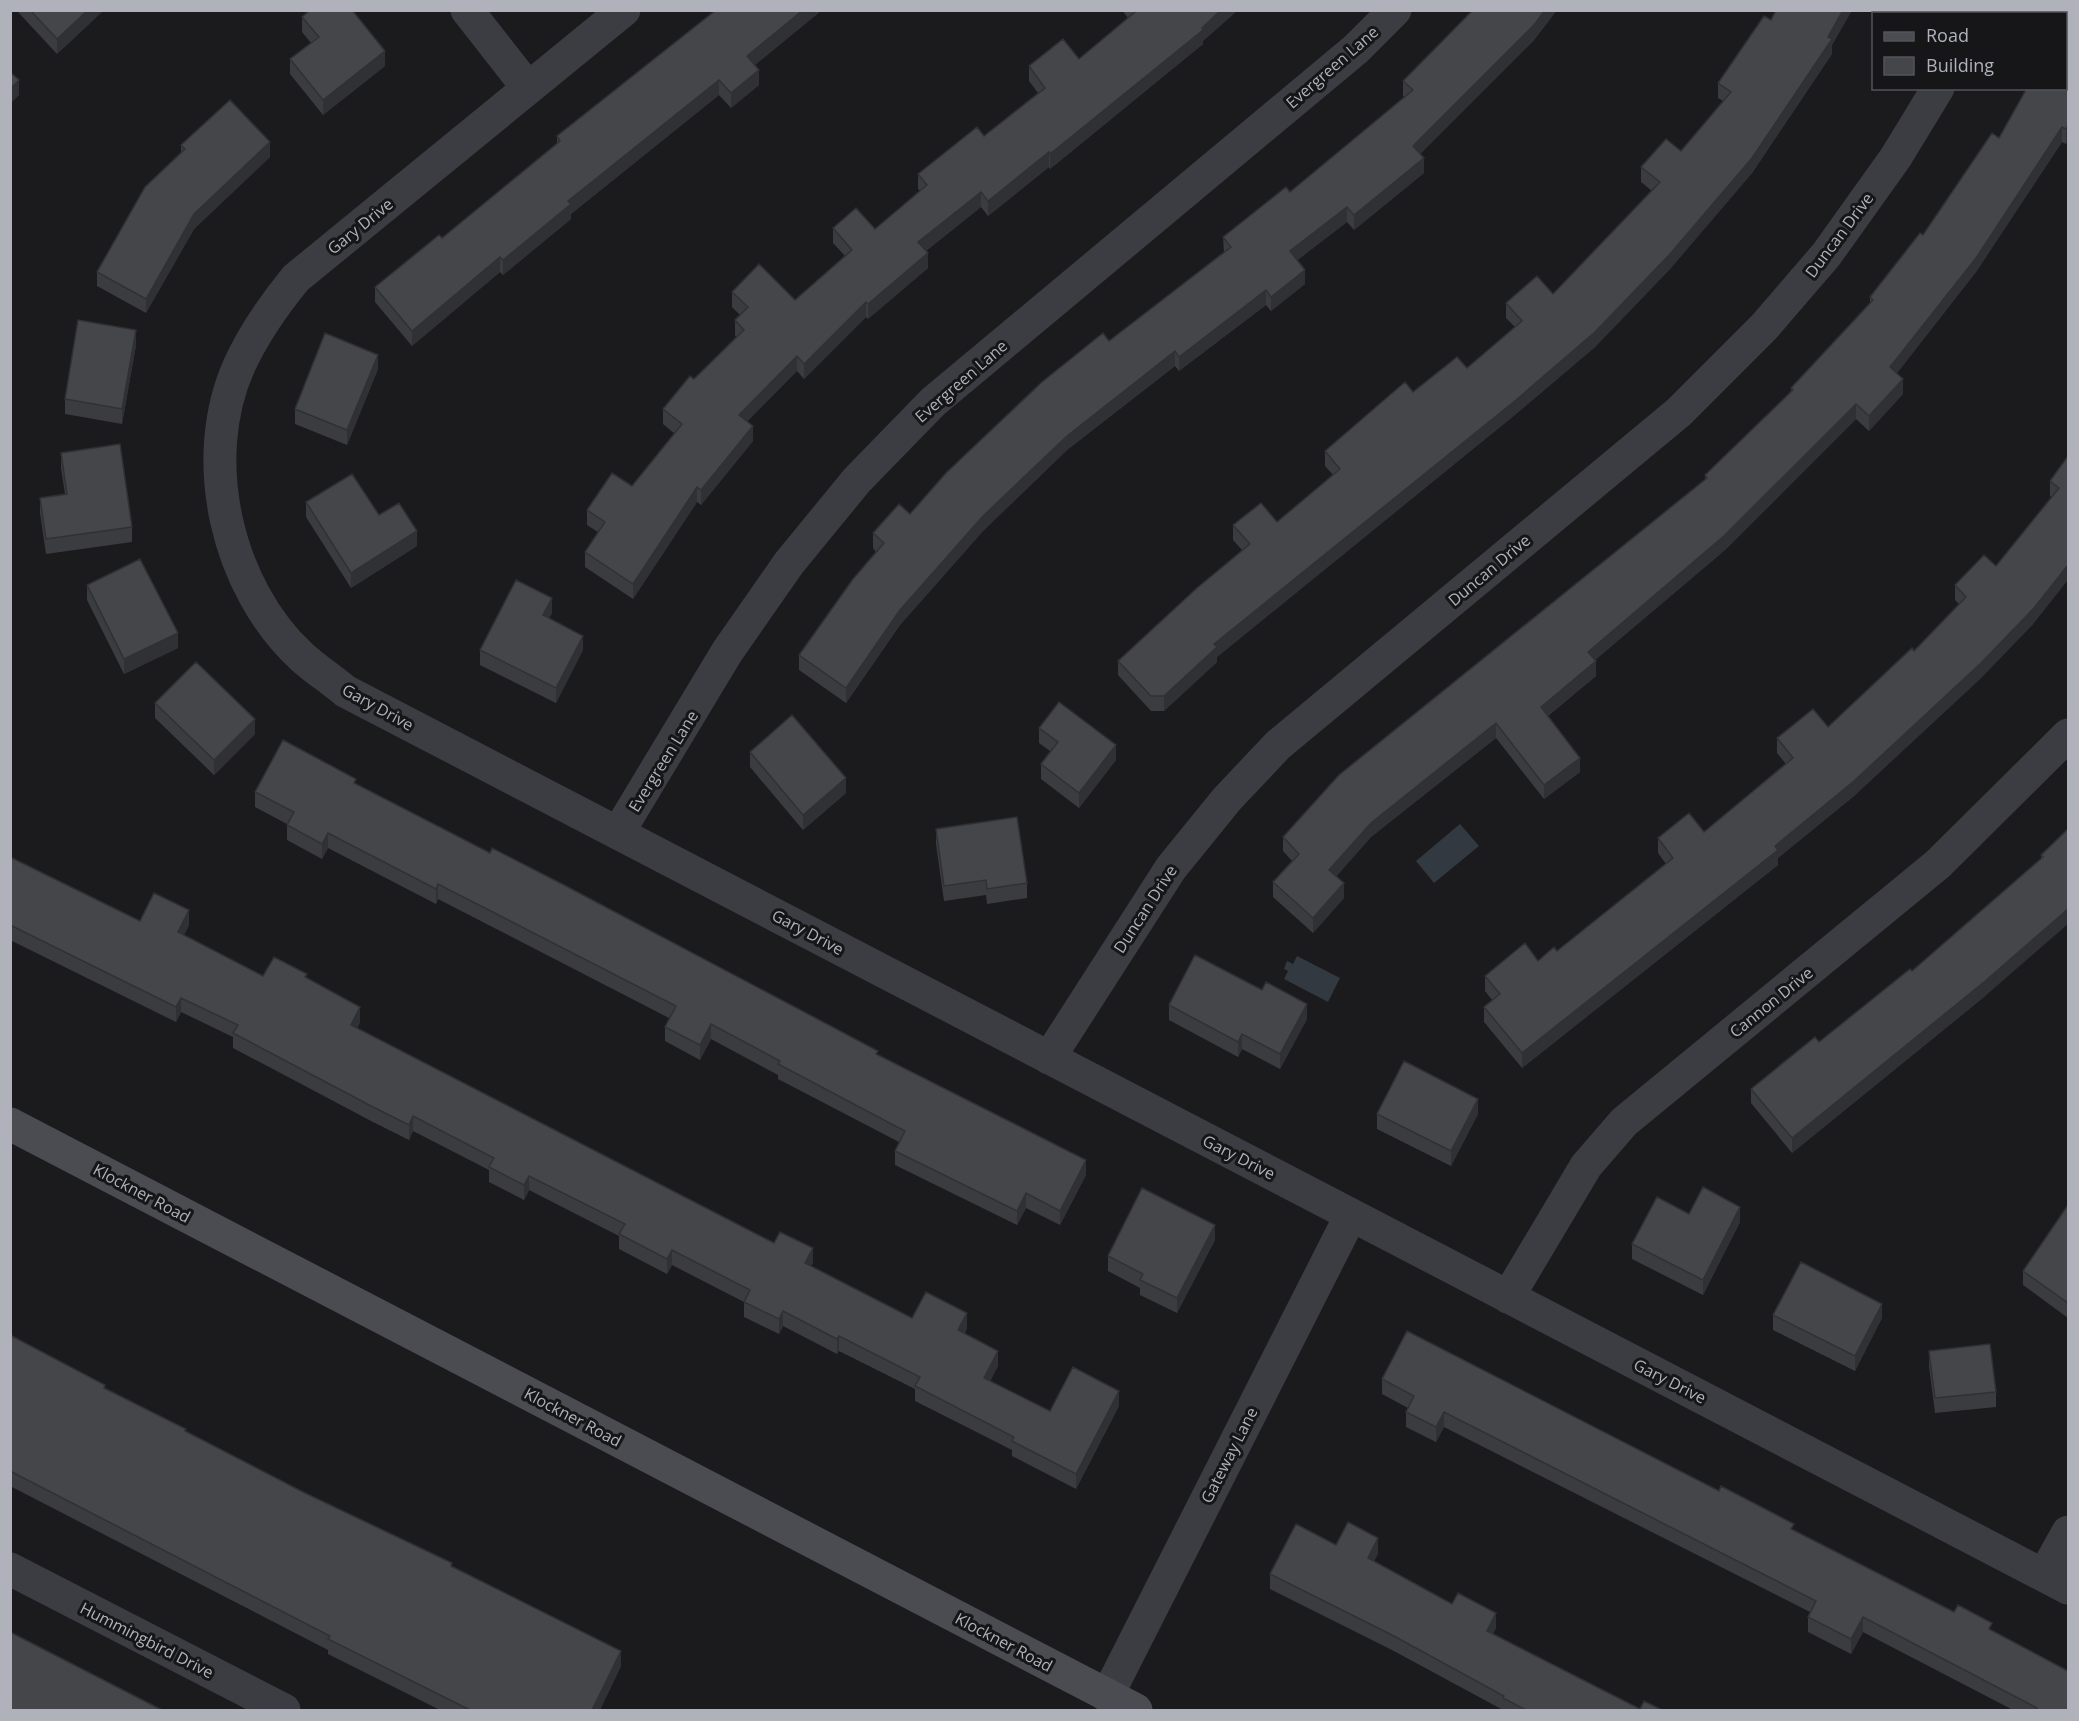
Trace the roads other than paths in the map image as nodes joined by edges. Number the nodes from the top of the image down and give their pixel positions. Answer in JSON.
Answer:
{"nodes":[{"id":1,"x":467,"y":10,"type":"edge"},
{"id":2,"x":624,"y":10,"type":"edge"},
{"id":3,"x":1395,"y":10,"type":"edge"},
{"id":4,"x":528,"y":88,"type":"junction"},
{"id":5,"x":1937,"y":90,"type":"edge"},
{"id":6,"x":2068,"y":735,"type":"edge"},
{"id":7,"x":618,"y":833,"type":"junction"},
{"id":8,"x":1049,"y":1058,"type":"junction"},
{"id":9,"x":10,"y":1124,"type":"edge"},
{"id":10,"x":1351,"y":1215,"type":"junction"},
{"id":11,"x":1508,"y":1297,"type":"junction"},
{"id":12,"x":2068,"y":1532,"type":"edge"},
{"id":13,"x":10,"y":1569,"type":"edge"},
{"id":14,"x":2056,"y":1581,"type":"edge"},
{"id":15,"x":1107,"y":1696,"type":"junction"},
{"id":16,"x":284,"y":1710,"type":"edge"},
{"id":17,"x":1136,"y":1710,"type":"edge"}],
"edges":[{"from":1,"to":4,"type":"street"},
{"from":2,"to":4,"type":"street","name":"Gary Drive"},
{"from":3,"to":7,"type":"street","name":"Evergreen Lane"},
{"from":4,"to":7,"type":"street","name":"Gary Drive"},
{"from":5,"to":8,"type":"street","name":"Duncan Drive"},
{"from":6,"to":11,"type":"street","name":"Cannon Drive"},
{"from":7,"to":8,"type":"street","name":"Gary Drive"},
{"from":8,"to":10,"type":"street","name":"Gary Drive"},
{"from":9,"to":15,"type":"main road","name":"Klockner Road"},
{"from":10,"to":11,"type":"street","name":"Gary Drive"},
{"from":10,"to":15,"type":"street","name":"Gateway Lane"},
{"from":11,"to":14,"type":"street","name":"Gary Drive"},
{"from":12,"to":14,"type":"street"},
{"from":13,"to":16,"type":"street","name":"Hummingbird Drive"},
{"from":15,"to":17,"type":"main road","name":"Klockner Road"}]}
